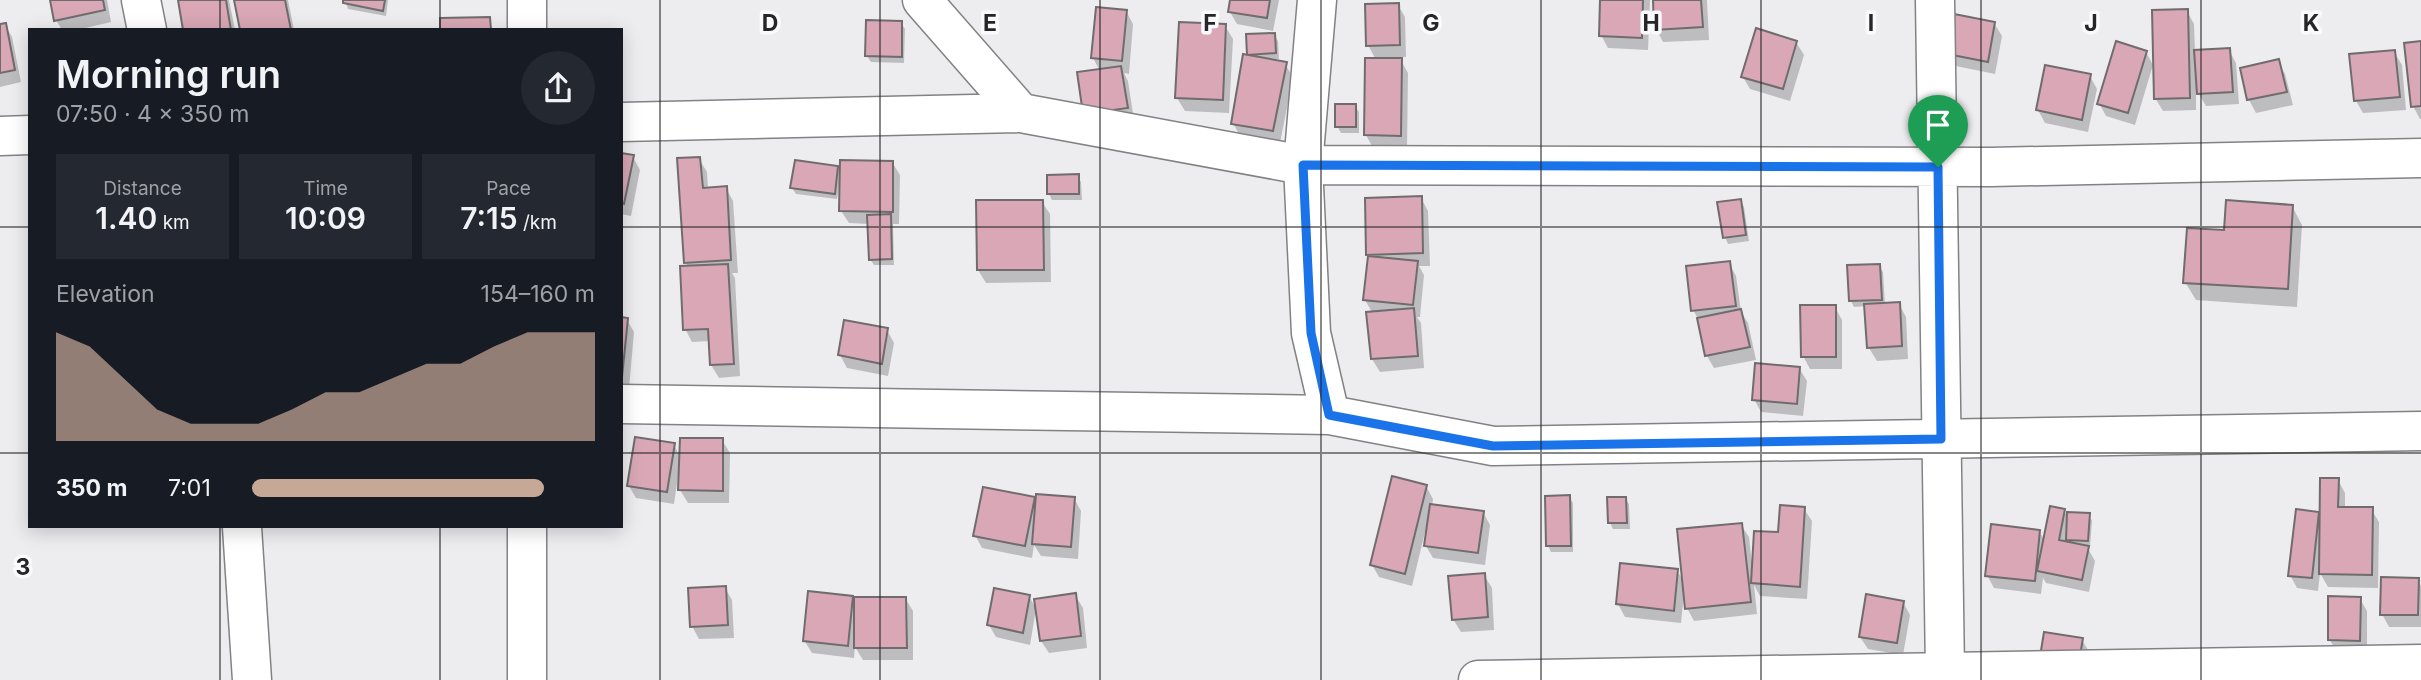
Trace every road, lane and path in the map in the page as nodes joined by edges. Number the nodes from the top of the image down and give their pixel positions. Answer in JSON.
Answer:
{"nodes":[{"id":1,"x":141,"y":0,"type":"edge"},
{"id":2,"x":527,"y":0,"type":"edge"},
{"id":3,"x":922,"y":0,"type":"edge"},
{"id":4,"x":1317,"y":0,"type":"edge"},
{"id":5,"x":1935,"y":0,"type":"edge"},
{"id":6,"x":147,"y":28,"type":"edge"},
{"id":7,"x":527,"y":28,"type":"edge"},
{"id":8,"x":1021,"y":113,"type":"junction"},
{"id":9,"x":623,"y":122,"type":"edge"},
{"id":10,"x":28,"y":135,"type":"edge"},
{"id":11,"x":0,"y":136,"type":"edge"},
{"id":12,"x":2421,"y":158,"type":"edge"},
{"id":13,"x":1303,"y":165,"type":"junction"},
{"id":14,"x":1938,"y":167,"type":"junction"},
{"id":15,"x":623,"y":404,"type":"edge"},
{"id":16,"x":1329,"y":415,"type":"junction"},
{"id":17,"x":2421,"y":431,"type":"edge"},
{"id":18,"x":1941,"y":439,"type":"junction"},
{"id":19,"x":242,"y":528,"type":"edge"},
{"id":20,"x":527,"y":528,"type":"edge"},
{"id":21,"x":1945,"y":663,"type":"edge"},
{"id":22,"x":2421,"y":664,"type":"edge"},
{"id":23,"x":252,"y":680,"type":"edge"},
{"id":24,"x":527,"y":680,"type":"edge"},
{"id":25,"x":1478,"y":680,"type":"edge"}],
"edges":[{"from":1,"to":6,"type":"street"},
{"from":2,"to":7,"type":"street"},
{"from":3,"to":8,"type":"street"},
{"from":4,"to":13,"type":"street"},
{"from":5,"to":14,"type":"street"},
{"from":8,"to":9,"type":"street"},
{"from":8,"to":13,"type":"street"},
{"from":10,"to":11,"type":"street"},
{"from":12,"to":14,"type":"street"},
{"from":13,"to":14,"type":"street"},
{"from":13,"to":16,"type":"street"},
{"from":14,"to":18,"type":"street"},
{"from":15,"to":16,"type":"street"},
{"from":16,"to":18,"type":"street"},
{"from":17,"to":18,"type":"street"},
{"from":18,"to":21,"type":"street"},
{"from":19,"to":23,"type":"street"},
{"from":20,"to":24,"type":"street"},
{"from":21,"to":22,"type":"street"},
{"from":21,"to":25,"type":"street"}]}
